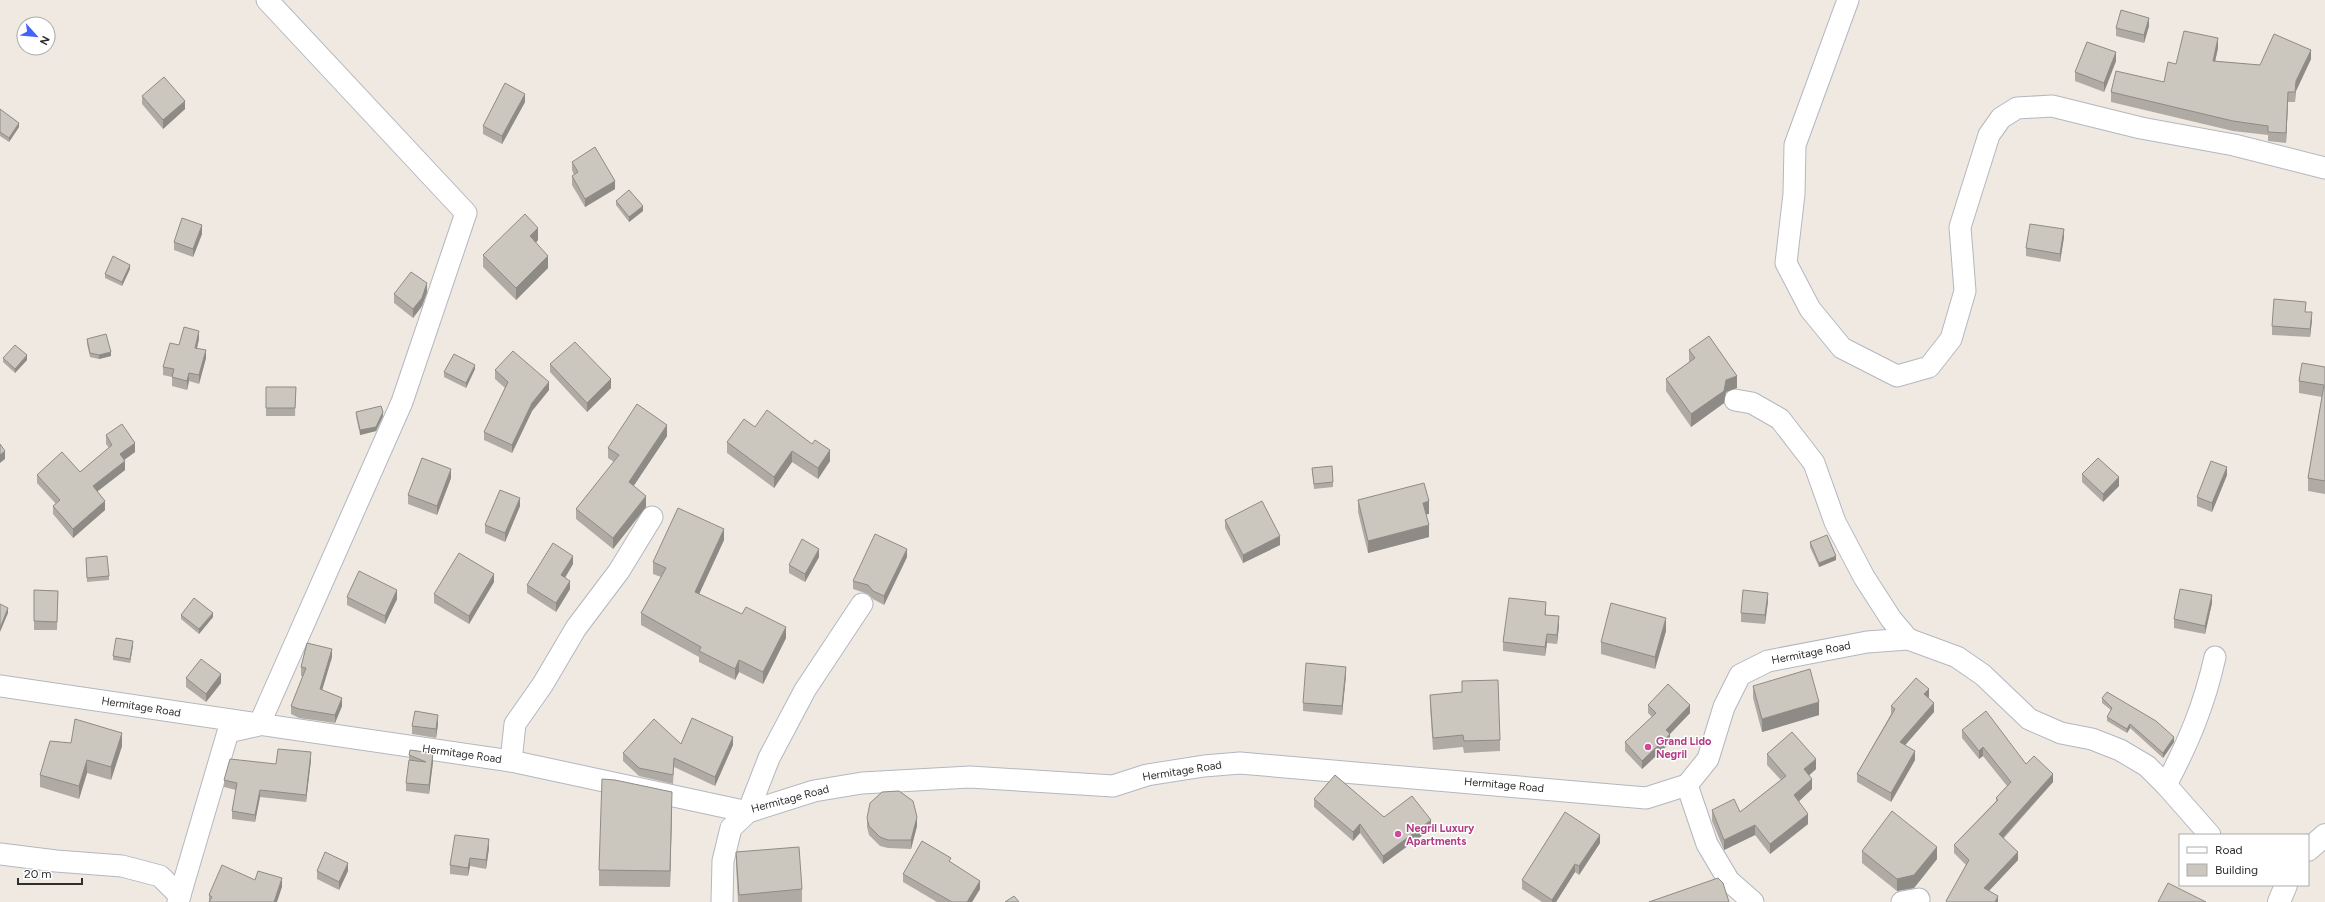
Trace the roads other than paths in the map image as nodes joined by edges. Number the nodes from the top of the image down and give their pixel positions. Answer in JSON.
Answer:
{"nodes":[{"id":1,"x":267,"y":0,"type":"edge"},
{"id":2,"x":1848,"y":0,"type":"edge"},
{"id":3,"x":2325,"y":168,"type":"edge"},
{"id":4,"x":1735,"y":400,"type":"dead end"},
{"id":5,"x":652,"y":517,"type":"dead end"},
{"id":6,"x":862,"y":604,"type":"dead end"},
{"id":7,"x":1908,"y":639,"type":"junction"},
{"id":8,"x":2215,"y":657,"type":"dead end"},
{"id":9,"x":0,"y":686,"type":"edge"},
{"id":10,"x":259,"y":725,"type":"junction"},
{"id":11,"x":511,"y":761,"type":"junction"},
{"id":12,"x":1687,"y":785,"type":"junction"},
{"id":13,"x":2166,"y":785,"type":"junction"},
{"id":14,"x":748,"y":812,"type":"junction"},
{"id":15,"x":2209,"y":834,"type":"edge"},
{"id":16,"x":2325,"y":835,"type":"edge"},
{"id":17,"x":2309,"y":849,"type":"edge"},
{"id":18,"x":0,"y":854,"type":"edge"},
{"id":19,"x":179,"y":899,"type":"edge"},
{"id":20,"x":722,"y":902,"type":"edge"},
{"id":21,"x":1753,"y":902,"type":"edge"}],
"edges":[{"from":1,"to":10,"type":"street"},
{"from":2,"to":3,"type":"street"},
{"from":4,"to":7,"type":"street"},
{"from":5,"to":11,"type":"street"},
{"from":6,"to":14,"type":"street"},
{"from":7,"to":12,"type":"street","name":"Hermitage Road"},
{"from":7,"to":13,"type":"street","name":"Hermitage Road"},
{"from":8,"to":13,"type":"street"},
{"from":9,"to":10,"type":"street","name":"Hermitage Road"},
{"from":10,"to":11,"type":"street","name":"Hermitage Road"},
{"from":10,"to":19,"type":"street"},
{"from":11,"to":14,"type":"street","name":"Hermitage Road"},
{"from":12,"to":14,"type":"street","name":"Hermitage Road"},
{"from":12,"to":21,"type":"street"},
{"from":13,"to":15,"type":"street","name":"Hermitage Road"},
{"from":14,"to":20,"type":"street"},
{"from":16,"to":17,"type":"main road"},
{"from":18,"to":19,"type":"street"}]}
